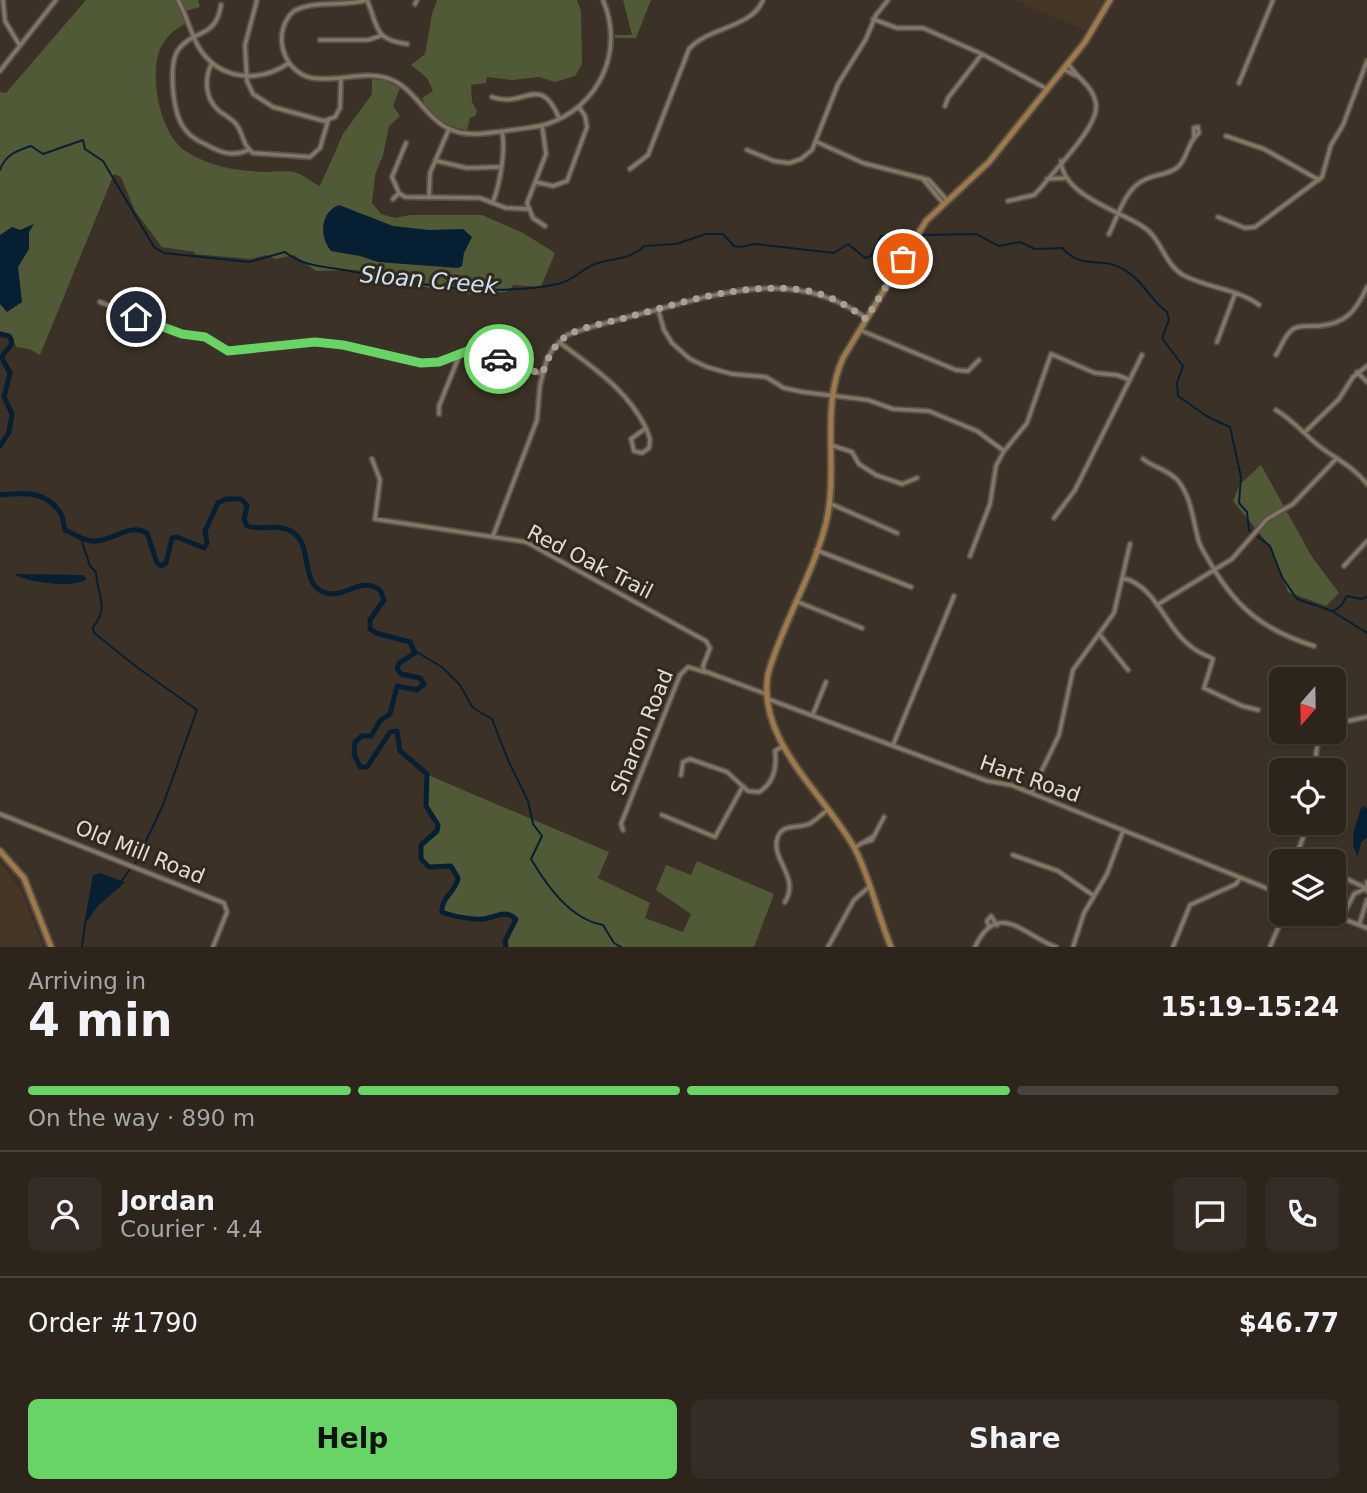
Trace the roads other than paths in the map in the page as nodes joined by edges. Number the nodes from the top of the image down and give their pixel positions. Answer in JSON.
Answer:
{"nodes":[{"id":1,"x":3,"y":0,"type":"edge"},
{"id":2,"x":56,"y":0,"type":"edge"},
{"id":3,"x":178,"y":0,"type":"edge"},
{"id":4,"x":257,"y":0,"type":"edge"},
{"id":5,"x":367,"y":0,"type":"edge"},
{"id":6,"x":604,"y":0,"type":"edge"},
{"id":7,"x":763,"y":0,"type":"edge"},
{"id":8,"x":888,"y":0,"type":"edge"},
{"id":9,"x":1110,"y":0,"type":"edge"},
{"id":10,"x":1273,"y":0,"type":"edge"},
{"id":11,"x":221,"y":5,"type":"dead end"},
{"id":12,"x":873,"y":19,"type":"junction"},
{"id":13,"x":381,"y":36,"type":"junction"},
{"id":14,"x":194,"y":38,"type":"junction"},
{"id":15,"x":320,"y":40,"type":"dead end"},
{"id":16,"x":407,"y":44,"type":"dead end"},
{"id":17,"x":20,"y":46,"type":"junction"},
{"id":18,"x":982,"y":54,"type":"junction"},
{"id":19,"x":1367,"y":61,"type":"edge"},
{"id":20,"x":212,"y":63,"type":"junction"},
{"id":21,"x":289,"y":63,"type":"junction"},
{"id":22,"x":1065,"y":66,"type":"junction"},
{"id":23,"x":0,"y":71,"type":"edge"},
{"id":24,"x":246,"y":77,"type":"junction"},
{"id":25,"x":341,"y":78,"type":"junction"},
{"id":26,"x":1239,"y":83,"type":"dead end"},
{"id":27,"x":1047,"y":89,"type":"junction"},
{"id":28,"x":492,"y":97,"type":"dead end"},
{"id":29,"x":945,"y":106,"type":"dead end"},
{"id":30,"x":579,"y":107,"type":"junction"},
{"id":31,"x":559,"y":119,"type":"junction"},
{"id":32,"x":328,"y":121,"type":"junction"},
{"id":33,"x":541,"y":125,"type":"junction"},
{"id":34,"x":449,"y":129,"type":"junction"},
{"id":35,"x":502,"y":131,"type":"junction"},
{"id":36,"x":1226,"y":136,"type":"dead end"},
{"id":37,"x":1194,"y":137,"type":"dead end"},
{"id":38,"x":817,"y":142,"type":"junction"},
{"id":39,"x":405,"y":144,"type":"dead end"},
{"id":40,"x":248,"y":150,"type":"junction"},
{"id":41,"x":747,"y":150,"type":"dead end"},
{"id":42,"x":437,"y":160,"type":"junction"},
{"id":43,"x":1062,"y":161,"type":"junction"},
{"id":44,"x":499,"y":167,"type":"junction"},
{"id":45,"x":630,"y":169,"type":"dead end"},
{"id":46,"x":1065,"y":178,"type":"junction"},
{"id":47,"x":1047,"y":179,"type":"junction"},
{"id":48,"x":1319,"y":181,"type":"junction"},
{"id":49,"x":536,"y":182,"type":"junction"},
{"id":50,"x":398,"y":193,"type":"junction"},
{"id":51,"x":429,"y":198,"type":"junction"},
{"id":52,"x":393,"y":199,"type":"dead end"},
{"id":53,"x":1007,"y":201,"type":"dead end"},
{"id":54,"x":493,"y":202,"type":"junction"},
{"id":55,"x":945,"y":202,"type":"junction"},
{"id":56,"x":528,"y":209,"type":"junction"},
{"id":57,"x":1118,"y":214,"type":"junction"},
{"id":58,"x":1218,"y":217,"type":"dead end"},
{"id":59,"x":545,"y":226,"type":"dead end"},
{"id":60,"x":1108,"y":234,"type":"dead end"},
{"id":61,"x":1367,"y":287,"type":"edge"},
{"id":62,"x":1235,"y":295,"type":"junction"},
{"id":63,"x":100,"y":302,"type":"dead end"},
{"id":64,"x":1259,"y":305,"type":"dead end"},
{"id":65,"x":658,"y":309,"type":"junction"},
{"id":66,"x":866,"y":319,"type":"junction"},
{"id":67,"x":860,"y":330,"type":"junction"},
{"id":68,"x":559,"y":342,"type":"junction"},
{"id":69,"x":1217,"y":342,"type":"dead end"},
{"id":70,"x":461,"y":352,"type":"junction"},
{"id":71,"x":1142,"y":355,"type":"dead end"},
{"id":72,"x":1276,"y":355,"type":"dead end"},
{"id":73,"x":979,"y":360,"type":"dead end"},
{"id":74,"x":1367,"y":366,"type":"edge"},
{"id":75,"x":1357,"y":372,"type":"junction"},
{"id":76,"x":542,"y":374,"type":"junction"},
{"id":77,"x":1130,"y":380,"type":"junction"},
{"id":78,"x":1367,"y":383,"type":"edge"},
{"id":79,"x":834,"y":397,"type":"junction"},
{"id":80,"x":1276,"y":410,"type":"dead end"},
{"id":81,"x":439,"y":414,"type":"dead end"},
{"id":82,"x":646,"y":428,"type":"junction"},
{"id":83,"x":1304,"y":432,"type":"junction"},
{"id":84,"x":831,"y":445,"type":"junction"},
{"id":85,"x":1004,"y":451,"type":"junction"},
{"id":86,"x":1337,"y":458,"type":"junction"},
{"id":87,"x":372,"y":459,"type":"dead end"},
{"id":88,"x":1143,"y":459,"type":"dead end"},
{"id":89,"x":917,"y":478,"type":"dead end"},
{"id":90,"x":1367,"y":484,"type":"edge"},
{"id":91,"x":828,"y":503,"type":"junction"},
{"id":92,"x":1054,"y":518,"type":"dead end"},
{"id":93,"x":897,"y":533,"type":"dead end"},
{"id":94,"x":493,"y":536,"type":"junction"},
{"id":95,"x":1367,"y":541,"type":"edge"},
{"id":96,"x":1130,"y":544,"type":"dead end"},
{"id":97,"x":816,"y":551,"type":"junction"},
{"id":98,"x":970,"y":556,"type":"dead end"},
{"id":99,"x":1344,"y":566,"type":"dead end"},
{"id":100,"x":1215,"y":569,"type":"junction"},
{"id":101,"x":1122,"y":578,"type":"junction"},
{"id":102,"x":911,"y":587,"type":"dead end"},
{"id":103,"x":954,"y":596,"type":"dead end"},
{"id":104,"x":796,"y":601,"type":"junction"},
{"id":105,"x":1157,"y":605,"type":"junction"},
{"id":106,"x":862,"y":628,"type":"dead end"},
{"id":107,"x":1100,"y":635,"type":"junction"},
{"id":108,"x":1314,"y":646,"type":"dead end"},
{"id":109,"x":1128,"y":670,"type":"dead end"},
{"id":110,"x":707,"y":672,"type":"junction"},
{"id":111,"x":826,"y":682,"type":"dead end"},
{"id":112,"x":766,"y":697,"type":"junction"},
{"id":113,"x":1258,"y":710,"type":"dead end"},
{"id":114,"x":813,"y":714,"type":"junction"},
{"id":115,"x":1367,"y":717,"type":"edge"},
{"id":116,"x":1346,"y":721,"type":"edge"},
{"id":117,"x":784,"y":744,"type":"junction"},
{"id":118,"x":893,"y":745,"type":"junction"},
{"id":119,"x":681,"y":775,"type":"dead end"},
{"id":120,"x":743,"y":786,"type":"junction"},
{"id":121,"x":1031,"y":793,"type":"junction"},
{"id":122,"x":826,"y":811,"type":"junction"},
{"id":123,"x":0,"y":814,"type":"edge"},
{"id":124,"x":662,"y":815,"type":"dead end"},
{"id":125,"x":884,"y":817,"type":"dead end"},
{"id":126,"x":623,"y":830,"type":"dead end"},
{"id":127,"x":1123,"y":831,"type":"junction"},
{"id":128,"x":854,"y":848,"type":"junction"},
{"id":129,"x":0,"y":851,"type":"edge"},
{"id":130,"x":1013,"y":855,"type":"dead end"},
{"id":131,"x":1240,"y":877,"type":"junction"},
{"id":132,"x":1346,"y":878,"type":"edge"},
{"id":133,"x":869,"y":887,"type":"junction"},
{"id":134,"x":1367,"y":887,"type":"edge"},
{"id":135,"x":1269,"y":889,"type":"edge"},
{"id":136,"x":1094,"y":896,"type":"junction"},
{"id":137,"x":1367,"y":900,"type":"edge"},
{"id":138,"x":785,"y":902,"type":"dead end"},
{"id":139,"x":1346,"y":910,"type":"edge"},
{"id":140,"x":1346,"y":920,"type":"edge"},
{"id":141,"x":997,"y":925,"type":"junction"},
{"id":142,"x":1359,"y":925,"type":"junction"},
{"id":143,"x":1279,"y":926,"type":"edge"},
{"id":144,"x":990,"y":928,"type":"junction"},
{"id":145,"x":1367,"y":928,"type":"edge"},
{"id":146,"x":51,"y":947,"type":"edge"},
{"id":147,"x":213,"y":947,"type":"edge"},
{"id":148,"x":828,"y":947,"type":"edge"},
{"id":149,"x":891,"y":947,"type":"edge"},
{"id":150,"x":975,"y":947,"type":"edge"},
{"id":151,"x":1056,"y":947,"type":"edge"},
{"id":152,"x":1073,"y":947,"type":"edge"},
{"id":153,"x":1174,"y":947,"type":"edge"},
{"id":154,"x":1270,"y":947,"type":"edge"}],
"edges":[{"from":1,"to":17,"type":"street"},
{"from":2,"to":17,"type":"street"},
{"from":3,"to":14,"type":"street"},
{"from":4,"to":24,"type":"street"},
{"from":5,"to":13,"type":"street"},
{"from":5,"to":21,"type":"street"},
{"from":6,"to":30,"type":"street"},
{"from":7,"to":45,"type":"street"},
{"from":8,"to":12,"type":"street"},
{"from":9,"to":22,"type":"main road"},
{"from":10,"to":26,"type":"street"},
{"from":11,"to":14,"type":"street"},
{"from":12,"to":18,"type":"street"},
{"from":12,"to":38,"type":"street"},
{"from":13,"to":15,"type":"street"},
{"from":13,"to":16,"type":"street"},
{"from":14,"to":20,"type":"street"},
{"from":14,"to":40,"type":"street"},
{"from":17,"to":23,"type":"street"},
{"from":18,"to":27,"type":"street"},
{"from":18,"to":29,"type":"street"},
{"from":19,"to":48,"type":"street"},
{"from":20,"to":24,"type":"street"},
{"from":20,"to":40,"type":"street"},
{"from":21,"to":24,"type":"street"},
{"from":21,"to":25,"type":"street"},
{"from":22,"to":27,"type":"main road"},
{"from":22,"to":43,"type":"street"},
{"from":24,"to":32,"type":"street"},
{"from":25,"to":32,"type":"street"},
{"from":25,"to":34,"type":"street"},
{"from":27,"to":55,"type":"main road"},
{"from":28,"to":31,"type":"street"},
{"from":30,"to":31,"type":"street"},
{"from":30,"to":49,"type":"street"},
{"from":31,"to":33,"type":"street"},
{"from":32,"to":40,"type":"street"},
{"from":33,"to":35,"type":"street"},
{"from":33,"to":49,"type":"street"},
{"from":34,"to":35,"type":"street"},
{"from":34,"to":42,"type":"street"},
{"from":35,"to":44,"type":"street"},
{"from":36,"to":48,"type":"street"},
{"from":37,"to":57,"type":"street"},
{"from":38,"to":41,"type":"street"},
{"from":38,"to":55,"type":"street"},
{"from":39,"to":50,"type":"street"},
{"from":42,"to":44,"type":"street"},
{"from":42,"to":51,"type":"street"},
{"from":43,"to":46,"type":"street"},
{"from":43,"to":47,"type":"street"},
{"from":44,"to":54,"type":"street"},
{"from":46,"to":47,"type":"street"},
{"from":46,"to":57,"type":"street"},
{"from":47,"to":53,"type":"street"},
{"from":48,"to":58,"type":"street"},
{"from":49,"to":56,"type":"street"},
{"from":50,"to":51,"type":"street"},
{"from":50,"to":52,"type":"street"},
{"from":51,"to":54,"type":"street"},
{"from":54,"to":56,"type":"street"},
{"from":55,"to":66,"type":"main road"},
{"from":56,"to":59,"type":"street"},
{"from":57,"to":60,"type":"street"},
{"from":57,"to":62,"type":"street"},
{"from":61,"to":72,"type":"street"},
{"from":62,"to":64,"type":"street"},
{"from":62,"to":69,"type":"street"},
{"from":63,"to":70,"type":"street"},
{"from":65,"to":66,"type":"street"},
{"from":65,"to":68,"type":"street"},
{"from":65,"to":79,"type":"street"},
{"from":66,"to":67,"type":"main road"},
{"from":67,"to":73,"type":"street"},
{"from":67,"to":79,"type":"main road"},
{"from":68,"to":76,"type":"street"},
{"from":68,"to":82,"type":"street"},
{"from":70,"to":76,"type":"street"},
{"from":70,"to":81,"type":"street"},
{"from":71,"to":77,"type":"street"},
{"from":74,"to":75,"type":"street"},
{"from":75,"to":78,"type":"street"},
{"from":75,"to":83,"type":"street"},
{"from":76,"to":94,"type":"street"},
{"from":77,"to":85,"type":"street"},
{"from":77,"to":92,"type":"street"},
{"from":79,"to":84,"type":"main road"},
{"from":79,"to":85,"type":"street"},
{"from":80,"to":83,"type":"street"},
{"from":82,"to":82,"type":"street"},
{"from":83,"to":86,"type":"street"},
{"from":84,"to":89,"type":"street"},
{"from":84,"to":91,"type":"main road"},
{"from":85,"to":98,"type":"street"},
{"from":86,"to":90,"type":"street"},
{"from":86,"to":100,"type":"street"},
{"from":87,"to":94,"type":"street","name":"Red Oak Trail"},
{"from":88,"to":100,"type":"street"},
{"from":91,"to":93,"type":"street"},
{"from":91,"to":97,"type":"main road"},
{"from":94,"to":110,"type":"street","name":"Red Oak Trail"},
{"from":95,"to":99,"type":"street"},
{"from":96,"to":101,"type":"street"},
{"from":97,"to":102,"type":"street"},
{"from":97,"to":104,"type":"main road"},
{"from":100,"to":105,"type":"street"},
{"from":100,"to":108,"type":"street"},
{"from":101,"to":105,"type":"street"},
{"from":101,"to":107,"type":"street"},
{"from":103,"to":118,"type":"street"},
{"from":104,"to":106,"type":"street"},
{"from":104,"to":112,"type":"main road"},
{"from":105,"to":113,"type":"street"},
{"from":107,"to":109,"type":"street"},
{"from":107,"to":121,"type":"street"},
{"from":110,"to":112,"type":"street"},
{"from":110,"to":126,"type":"street","name":"Sharon Road"},
{"from":111,"to":114,"type":"street"},
{"from":112,"to":114,"type":"street","name":"Hart Road"},
{"from":112,"to":117,"type":"main road"},
{"from":114,"to":118,"type":"street","name":"Hart Road"},
{"from":115,"to":116,"type":"street"},
{"from":117,"to":120,"type":"street"},
{"from":117,"to":122,"type":"main road"},
{"from":118,"to":121,"type":"street","name":"Hart Road"},
{"from":119,"to":120,"type":"street"},
{"from":120,"to":124,"type":"street"},
{"from":121,"to":127,"type":"street","name":"Hart Road"},
{"from":122,"to":128,"type":"main road"},
{"from":122,"to":138,"type":"street"},
{"from":123,"to":147,"type":"street","name":"Old Mill Road"},
{"from":125,"to":128,"type":"street"},
{"from":127,"to":131,"type":"street","name":"Hart Road"},
{"from":127,"to":136,"type":"street"},
{"from":128,"to":133,"type":"main road"},
{"from":129,"to":146,"type":"main road"},
{"from":130,"to":136,"type":"street"},
{"from":131,"to":135,"type":"street","name":"Hart Road"},
{"from":131,"to":153,"type":"street"},
{"from":132,"to":134,"type":"street"},
{"from":133,"to":148,"type":"street"},
{"from":133,"to":149,"type":"main road"},
{"from":134,"to":139,"type":"street"},
{"from":136,"to":152,"type":"street"},
{"from":137,"to":142,"type":"street"},
{"from":140,"to":142,"type":"street"},
{"from":141,"to":144,"type":"street"},
{"from":141,"to":144,"type":"street"},
{"from":141,"to":151,"type":"street"},
{"from":142,"to":145,"type":"street"},
{"from":143,"to":154,"type":"street"},
{"from":144,"to":150,"type":"street"}]}
